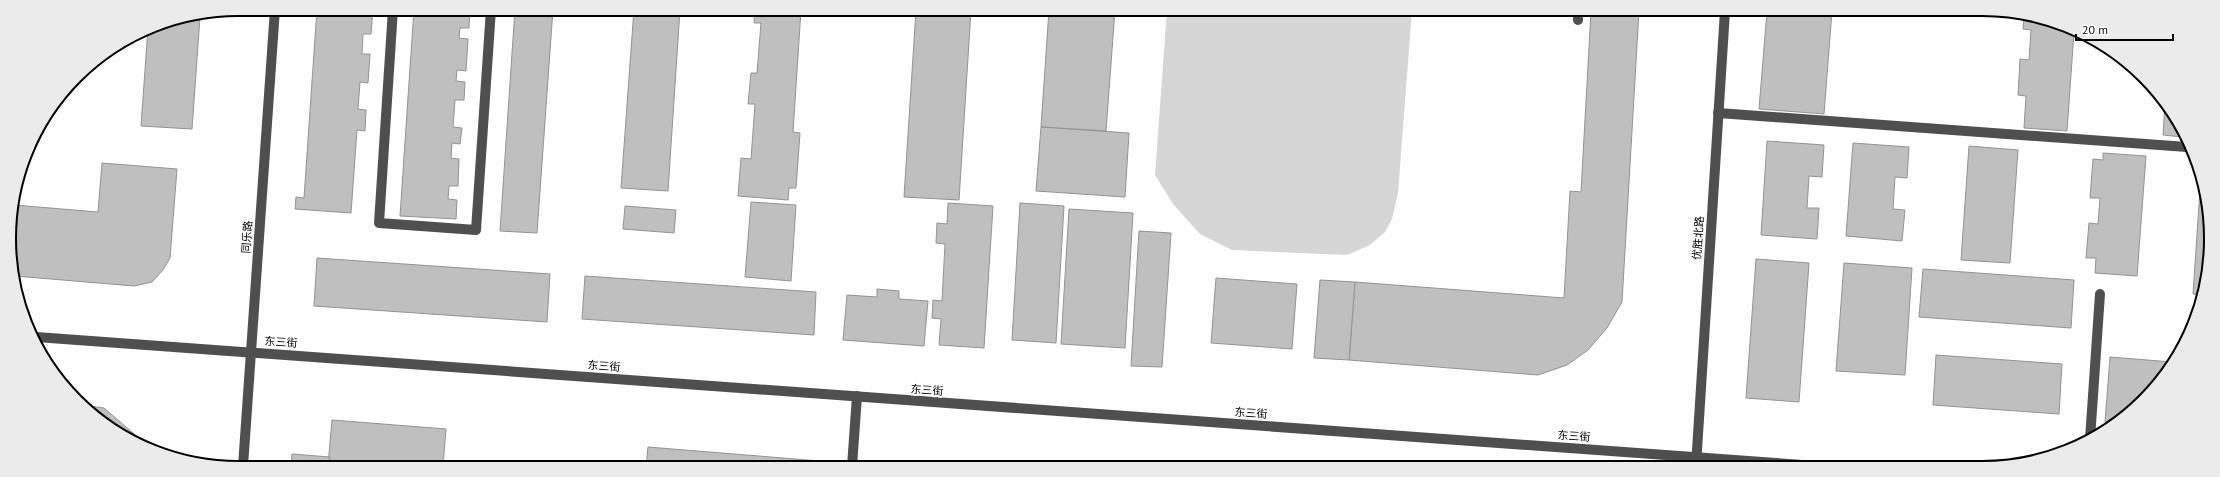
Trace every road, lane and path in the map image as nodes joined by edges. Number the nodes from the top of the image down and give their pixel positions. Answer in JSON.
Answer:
{"nodes":[{"id":1,"x":275,"y":16,"type":"edge"},
{"id":2,"x":392,"y":16,"type":"edge"},
{"id":3,"x":491,"y":16,"type":"edge"},
{"id":4,"x":1725,"y":16,"type":"edge"},
{"id":5,"x":1718,"y":113,"type":"junction"},
{"id":6,"x":2184,"y":147,"type":"edge"},
{"id":7,"x":2100,"y":294,"type":"dead end"},
{"id":8,"x":39,"y":337,"type":"edge"},
{"id":9,"x":251,"y":352,"type":"junction"},
{"id":10,"x":857,"y":396,"type":"junction"},
{"id":11,"x":2090,"y":432,"type":"edge"},
{"id":12,"x":243,"y":461,"type":"edge"},
{"id":13,"x":852,"y":461,"type":"edge"},
{"id":14,"x":1683,"y":461,"type":"edge"},
{"id":15,"x":1696,"y":461,"type":"edge"}],
"edges":[{"from":1,"to":9,"type":"street","name":"同乐路"},
{"from":2,"to":3,"type":"street"},
{"from":4,"to":5,"type":"street","name":"优胜北路"},
{"from":5,"to":6,"type":"street"},
{"from":5,"to":15,"type":"street","name":"优胜北路"},
{"from":7,"to":11,"type":"street"},
{"from":8,"to":9,"type":"street","name":"东三街"},
{"from":9,"to":10,"type":"street","name":"东三街"},
{"from":9,"to":12,"type":"street","name":"同乐路"},
{"from":10,"to":13,"type":"street"},
{"from":10,"to":14,"type":"street","name":"东三街"}]}
